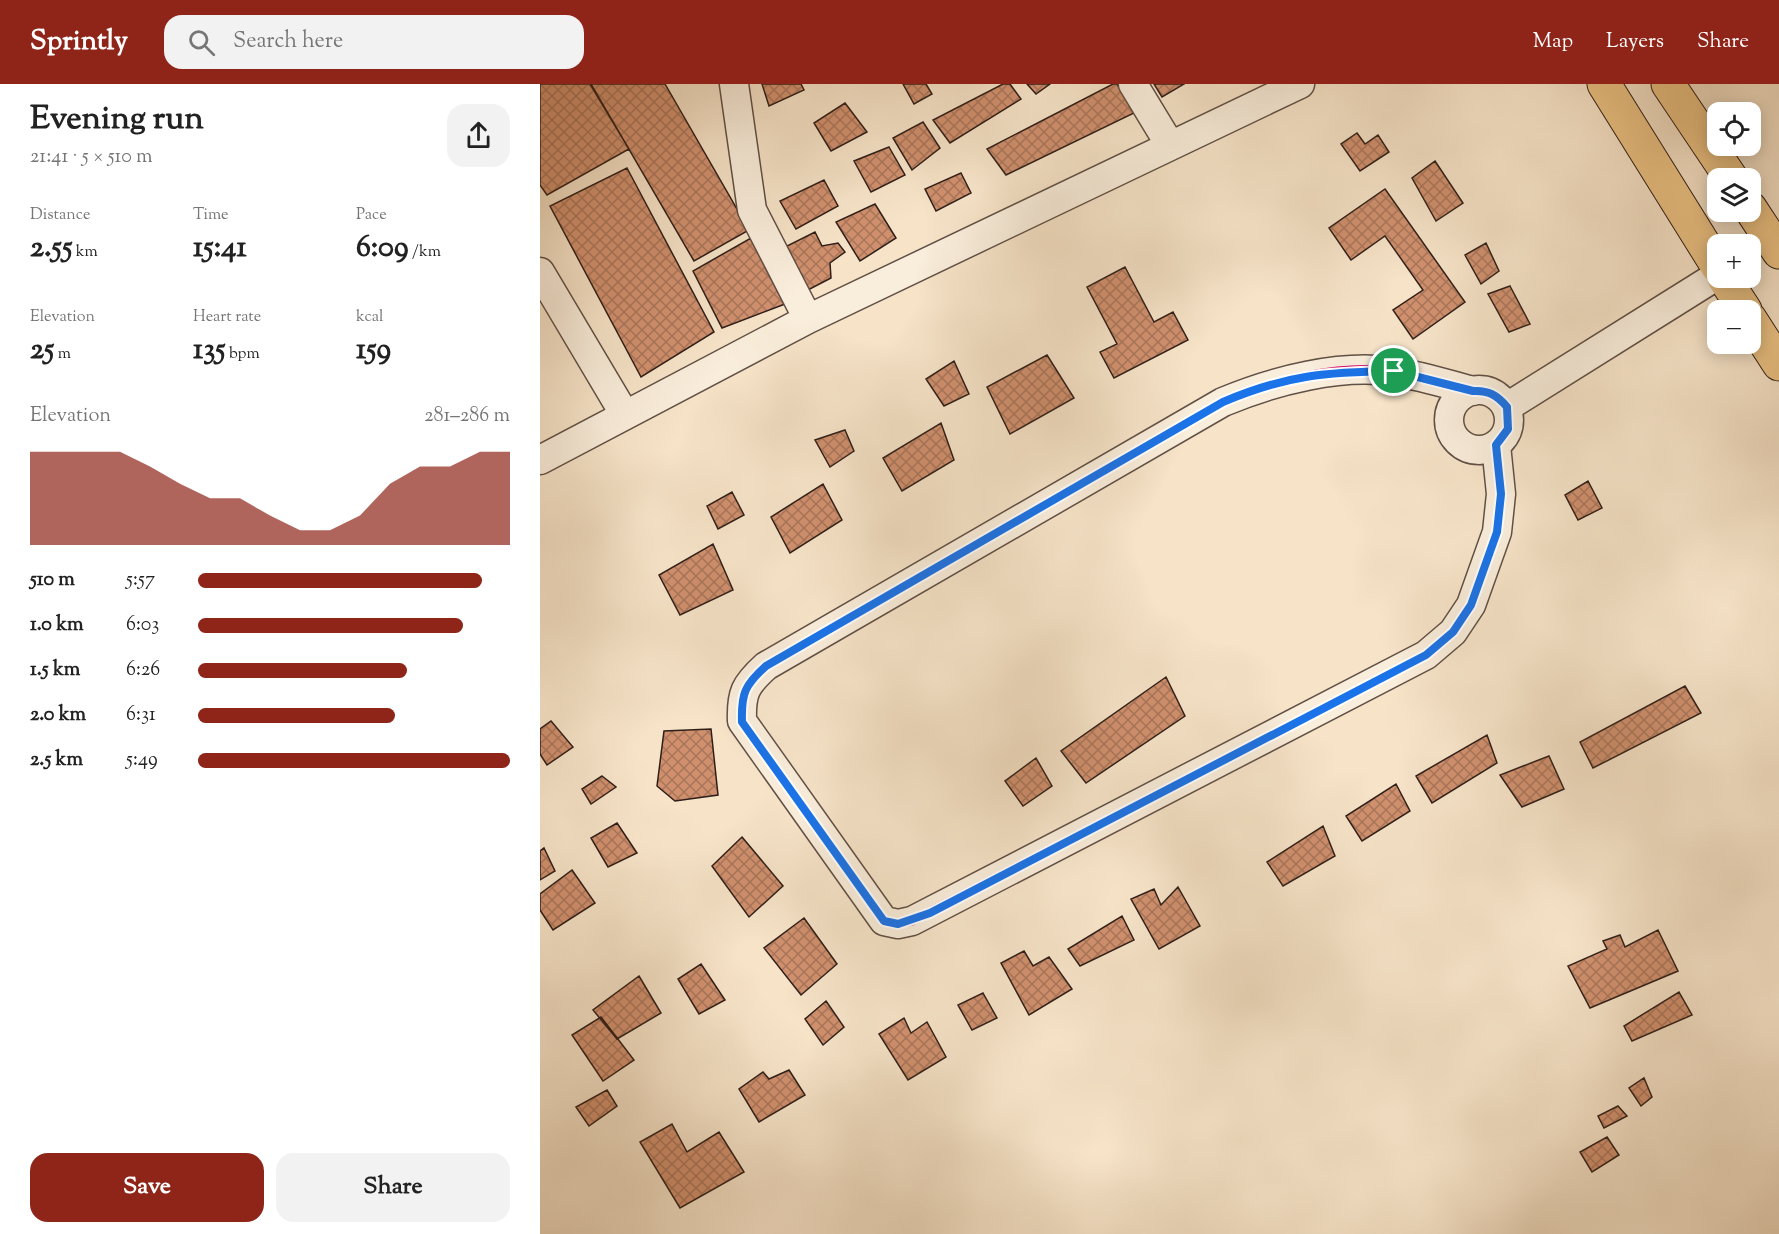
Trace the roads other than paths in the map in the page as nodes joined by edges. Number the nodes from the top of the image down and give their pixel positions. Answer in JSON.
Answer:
{"nodes":[{"id":1,"x":734,"y":84,"type":"edge"},
{"id":2,"x":1133,"y":84,"type":"edge"},
{"id":3,"x":1300,"y":84,"type":"edge"},
{"id":4,"x":1604,"y":84,"type":"edge"},
{"id":5,"x":1668,"y":84,"type":"edge"},
{"id":6,"x":1170,"y":145,"type":"junction"},
{"id":7,"x":1724,"y":168,"type":"edge"},
{"id":8,"x":1759,"y":222,"type":"edge"},
{"id":9,"x":1707,"y":249,"type":"edge"},
{"id":10,"x":1779,"y":252,"type":"edge"},
{"id":11,"x":540,"y":272,"type":"edge"},
{"id":12,"x":1707,"y":282,"type":"edge"},
{"id":13,"x":808,"y":319,"type":"junction"},
{"id":14,"x":1761,"y":336,"type":"edge"},
{"id":15,"x":1779,"y":364,"type":"edge"},
{"id":16,"x":1473,"y":391,"type":"junction"},
{"id":17,"x":1507,"y":407,"type":"junction"},
{"id":18,"x":625,"y":416,"type":"junction"},
{"id":19,"x":1496,"y":445,"type":"junction"},
{"id":20,"x":540,"y":460,"type":"edge"}],
"edges":[{"from":1,"to":13,"type":"street"},
{"from":2,"to":6,"type":"street"},
{"from":3,"to":6,"type":"street"},
{"from":4,"to":9,"type":"main road"},
{"from":5,"to":7,"type":"main road"},
{"from":6,"to":13,"type":"street"},
{"from":8,"to":10,"type":"main road"},
{"from":11,"to":18,"type":"street"},
{"from":12,"to":17,"type":"street"},
{"from":13,"to":18,"type":"street"},
{"from":14,"to":15,"type":"main road"},
{"from":16,"to":17,"type":"street"},
{"from":16,"to":19,"type":"street"},
{"from":16,"to":19,"type":"street"},
{"from":17,"to":19,"type":"street"},
{"from":18,"to":20,"type":"street"}]}
